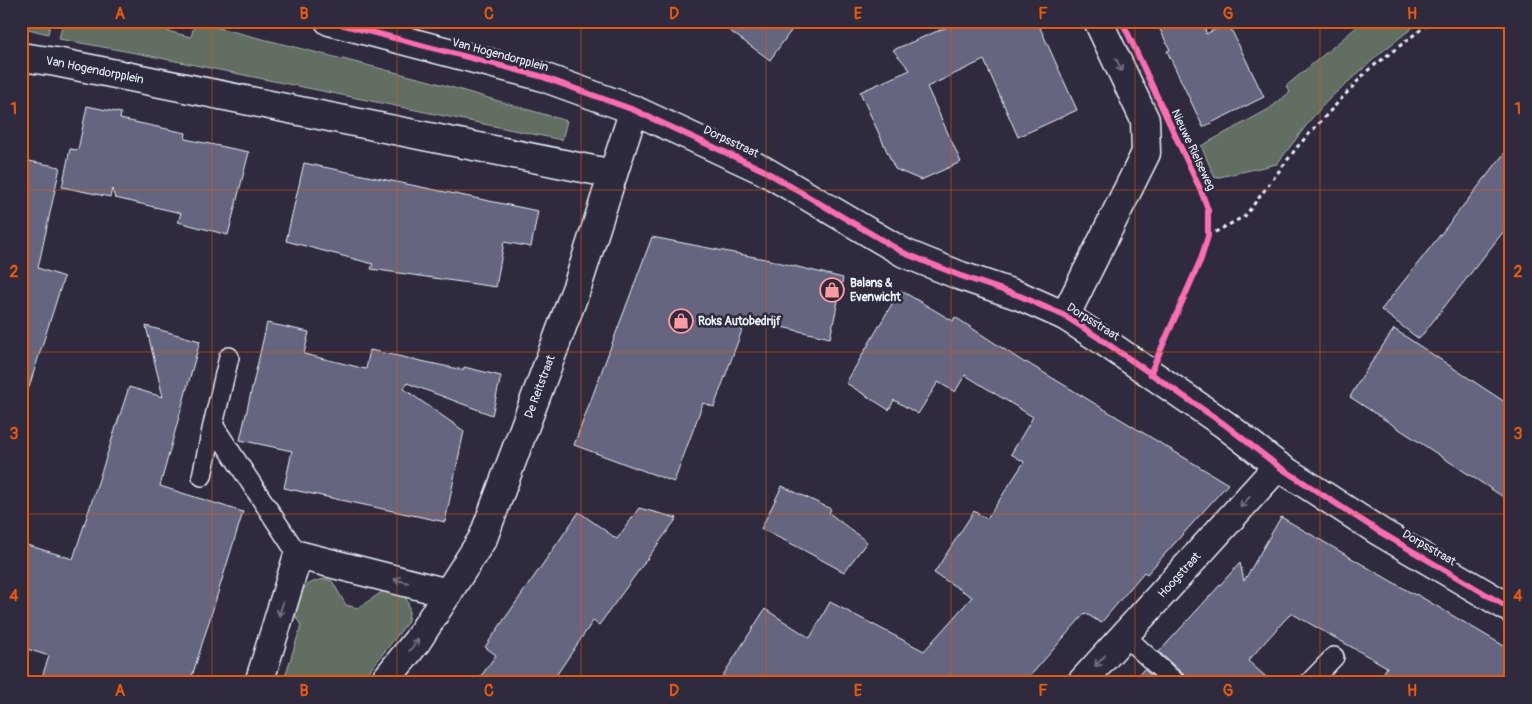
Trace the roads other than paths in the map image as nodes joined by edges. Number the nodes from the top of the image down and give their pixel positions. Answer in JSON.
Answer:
{"nodes":[{"id":1,"x":329,"y":21,"type":"edge"},
{"id":2,"x":1098,"y":21,"type":"edge"},
{"id":3,"x":21,"y":57,"type":"edge"},
{"id":4,"x":634,"y":110,"type":"junction"},
{"id":5,"x":613,"y":174,"type":"junction"},
{"id":6,"x":1065,"y":316,"type":"junction"},
{"id":7,"x":229,"y":357,"type":"dead end"},
{"id":8,"x":213,"y":425,"type":"junction"},
{"id":9,"x":1278,"y":466,"type":"junction"},
{"id":10,"x":202,"y":476,"type":"dead end"},
{"id":11,"x":298,"y":555,"type":"junction"},
{"id":12,"x":448,"y":592,"type":"junction"},
{"id":13,"x":1511,"y":609,"type":"edge"},
{"id":14,"x":1124,"y":635,"type":"junction"},
{"id":15,"x":1334,"y":656,"type":"dead end"},
{"id":16,"x":259,"y":683,"type":"edge"},
{"id":17,"x":383,"y":683,"type":"edge"},
{"id":18,"x":1081,"y":683,"type":"edge"},
{"id":19,"x":1176,"y":683,"type":"edge"},
{"id":20,"x":1309,"y":683,"type":"edge"}],
"edges":[{"from":1,"to":4,"type":"street","name":"Van Hogendorpplein"},
{"from":2,"to":6,"type":"street","one_way":true},
{"from":3,"to":5,"type":"street","name":"Van Hogendorpplein"},
{"from":4,"to":5,"type":"street"},
{"from":4,"to":6,"type":"street","name":"Dorpsstraat"},
{"from":5,"to":12,"type":"street","name":"De Reitstraat"},
{"from":6,"to":9,"type":"street","name":"Dorpsstraat"},
{"from":7,"to":8,"type":"lane"},
{"from":8,"to":10,"type":"lane"},
{"from":8,"to":11,"type":"lane"},
{"from":9,"to":13,"type":"street","name":"Dorpsstraat"},
{"from":9,"to":14,"type":"street","name":"Hoogstraat","one_way":true},
{"from":12,"to":11,"type":"street","one_way":true},
{"from":11,"to":16,"type":"street","one_way":true},
{"from":17,"to":12,"type":"street","name":"De Reitstraat","one_way":true},
{"from":14,"to":18,"type":"street","name":"Hoogstraat","one_way":true},
{"from":14,"to":19,"type":"lane"},
{"from":15,"to":20,"type":"lane"}]}
